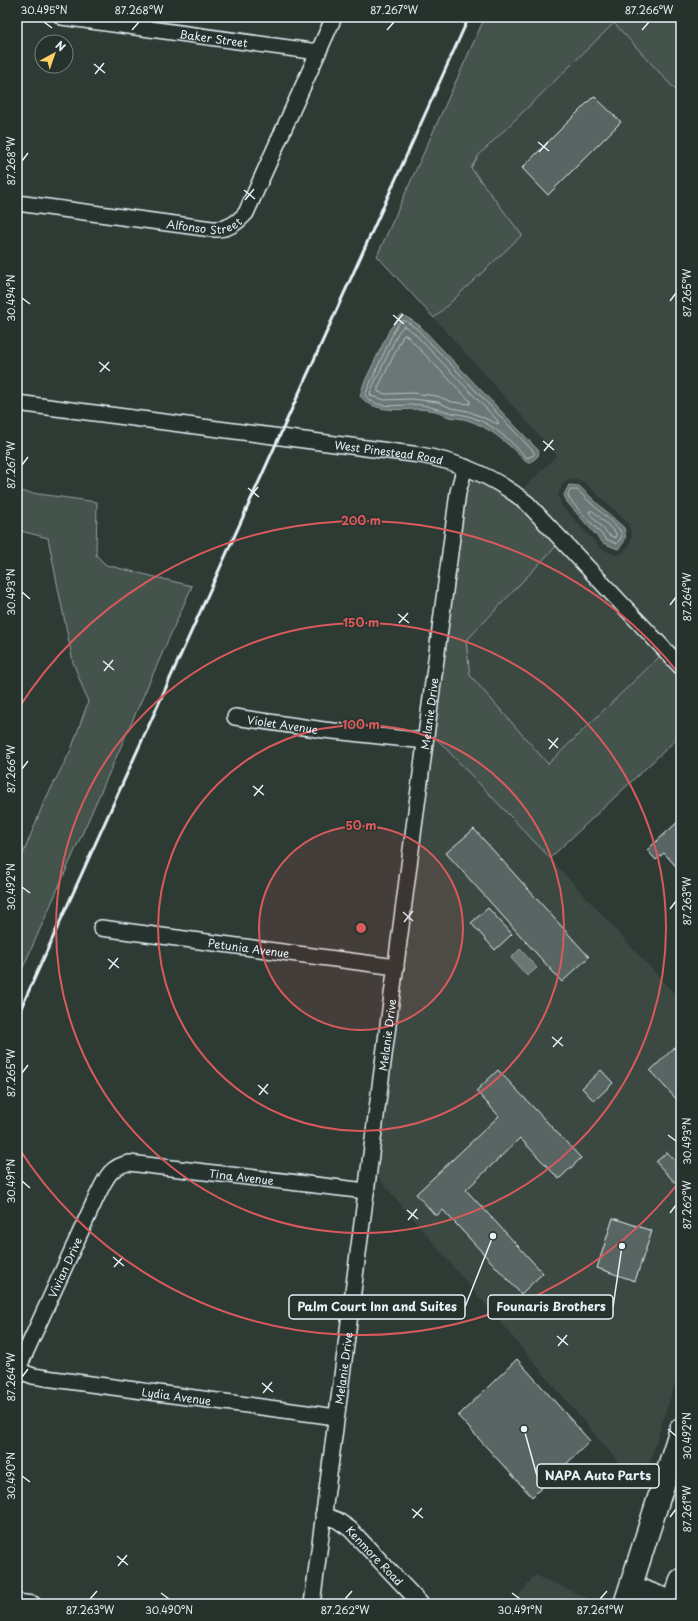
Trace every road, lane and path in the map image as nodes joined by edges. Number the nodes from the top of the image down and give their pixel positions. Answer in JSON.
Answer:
{"nodes":[{"id":1,"x":62,"y":17,"type":"edge"},
{"id":2,"x":334,"y":17,"type":"edge"},
{"id":3,"x":318,"y":52,"type":"junction"},
{"id":4,"x":17,"y":203,"type":"edge"},
{"id":5,"x":17,"y":403,"type":"edge"},
{"id":6,"x":465,"y":467,"type":"junction"},
{"id":7,"x":681,"y":667,"type":"edge"},
{"id":8,"x":235,"y":717,"type":"dead end"},
{"id":9,"x":425,"y":741,"type":"junction"},
{"id":10,"x":101,"y":928,"type":"dead end"},
{"id":11,"x":396,"y":967,"type":"junction"},
{"id":12,"x":117,"y":1166,"type":"joint"},
{"id":13,"x":366,"y":1191,"type":"junction"},
{"id":14,"x":17,"y":1370,"type":"edge"},
{"id":15,"x":336,"y":1417,"type":"junction"},
{"id":16,"x":681,"y":1429,"type":"edge"},
{"id":17,"x":323,"y":1515,"type":"junction"},
{"id":18,"x":681,"y":1580,"type":"edge"},
{"id":19,"x":628,"y":1595,"type":"edge"},
{"id":20,"x":17,"y":1602,"type":"edge"},
{"id":21,"x":33,"y":1604,"type":"edge"},
{"id":22,"x":312,"y":1604,"type":"edge"},
{"id":23,"x":421,"y":1604,"type":"edge"},
{"id":24,"x":674,"y":1604,"type":"edge"}],
"edges":[{"from":1,"to":3,"type":"street","name":"Baker Street"},
{"from":2,"to":3,"type":"street","name":"Alfonso Street"},
{"from":3,"to":4,"type":"street","name":"Alfonso Street"},
{"from":5,"to":6,"type":"street","name":"West Pinestead Road"},
{"from":6,"to":7,"type":"street","name":"West Pinestead Road"},
{"from":6,"to":9,"type":"street","name":"Melanie Drive"},
{"from":8,"to":9,"type":"street","name":"Violet Avenue"},
{"from":9,"to":11,"type":"street","name":"Melanie Drive"},
{"from":10,"to":11,"type":"street","name":"Petunia Avenue"},
{"from":11,"to":13,"type":"street","name":"Melanie Drive"},
{"from":12,"to":13,"type":"street","name":"Tina Avenue"},
{"from":12,"to":14,"type":"street","name":"Vivian Drive"},
{"from":13,"to":15,"type":"street","name":"Melanie Drive"},
{"from":14,"to":15,"type":"street","name":"Lydia Avenue"},
{"from":15,"to":17,"type":"street","name":"Melanie Drive"},
{"from":16,"to":19,"type":"main road"},
{"from":17,"to":22,"type":"street","name":"Melanie Drive"},
{"from":17,"to":23,"type":"street","name":"Kenmore Road"},
{"from":18,"to":24,"type":"main road"},
{"from":19,"to":24,"type":"main road"},
{"from":20,"to":21,"type":"street"}]}
